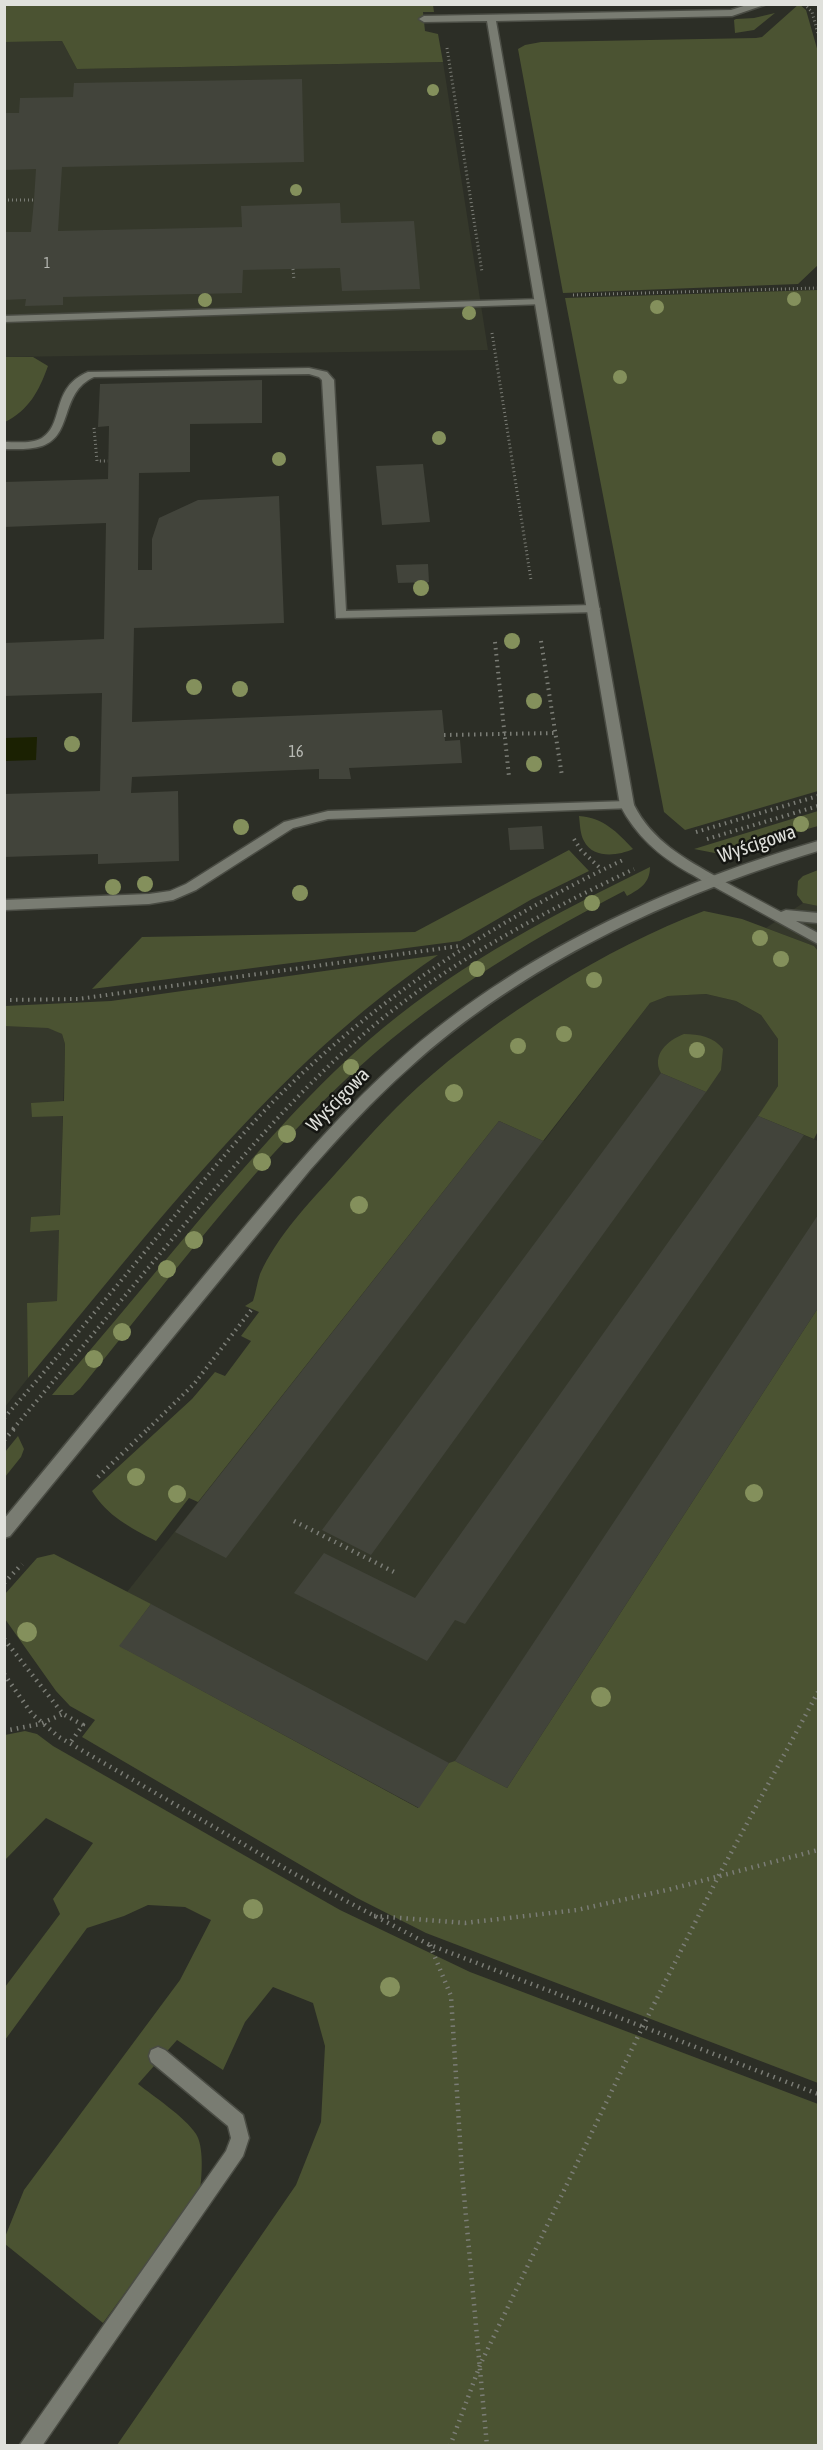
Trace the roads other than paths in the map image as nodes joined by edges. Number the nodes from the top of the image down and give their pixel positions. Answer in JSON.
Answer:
{"nodes":[{"id":1,"x":762,"y":4,"type":"edge"},
{"id":2,"x":491,"y":18,"type":"junction"},
{"id":3,"x":424,"y":19,"type":"dead end"},
{"id":4,"x":541,"y":302,"type":"junction"},
{"id":5,"x":4,"y":319,"type":"edge"},
{"id":6,"x":4,"y":445,"type":"edge"},
{"id":7,"x":594,"y":609,"type":"junction"},
{"id":8,"x":627,"y":805,"type":"junction"},
{"id":9,"x":819,"y":846,"type":"edge"},
{"id":10,"x":714,"y":881,"type":"junction"},
{"id":11,"x":4,"y":905,"type":"edge"},
{"id":12,"x":774,"y":913,"type":"junction"},
{"id":13,"x":819,"y":918,"type":"edge"},
{"id":14,"x":819,"y":939,"type":"edge"},
{"id":15,"x":4,"y":1532,"type":"edge"},
{"id":16,"x":158,"y":2056,"type":"dead end"},
{"id":17,"x":29,"y":2445,"type":"edge"}],
"edges":[{"from":1,"to":2,"type":"street"},
{"from":2,"to":3,"type":"street"},
{"from":2,"to":4,"type":"street"},
{"from":4,"to":5,"type":"street"},
{"from":4,"to":7,"type":"street"},
{"from":6,"to":7,"type":"street"},
{"from":7,"to":8,"type":"street"},
{"from":8,"to":10,"type":"street"},
{"from":8,"to":11,"type":"street"},
{"from":9,"to":10,"type":"street","name":"Wyścigowa"},
{"from":10,"to":12,"type":"street"},
{"from":10,"to":15,"type":"street","name":"Wyścigowa"},
{"from":12,"to":13,"type":"street"},
{"from":12,"to":14,"type":"street"},
{"from":16,"to":17,"type":"street"}]}
